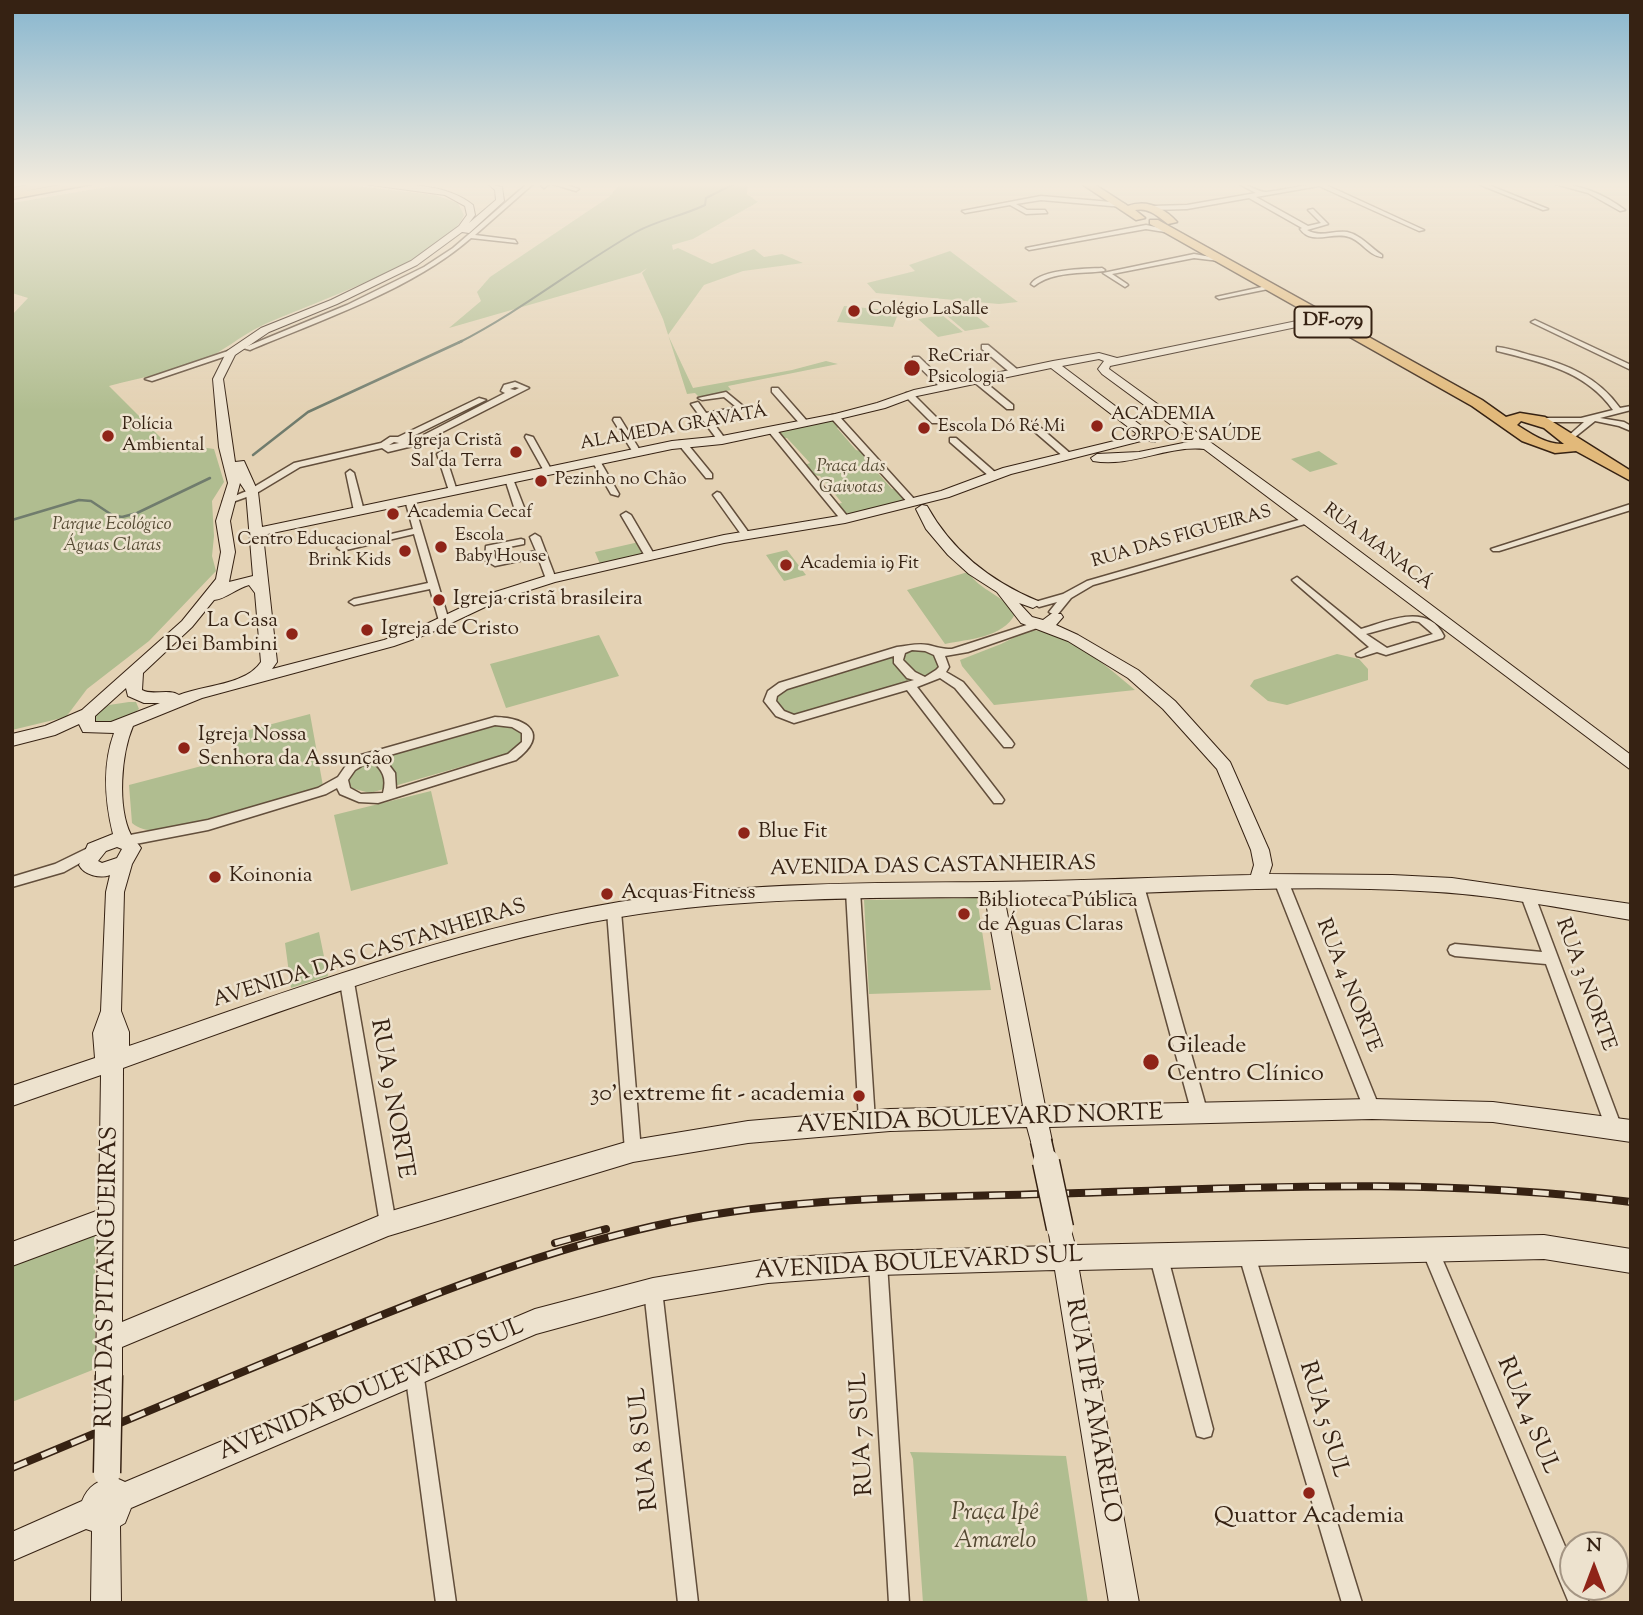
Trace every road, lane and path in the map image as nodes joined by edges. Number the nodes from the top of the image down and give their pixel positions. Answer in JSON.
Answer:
{"nodes":[{"id":1,"x":418,"y":259,"type":"edge"},
{"id":2,"x":428,"y":259,"type":"edge"},
{"id":3,"x":438,"y":259,"type":"edge"},
{"id":4,"x":1162,"y":259,"type":"edge"},
{"id":5,"x":1220,"y":259,"type":"edge"},
{"id":6,"x":1237,"y":259,"type":"edge"},
{"id":7,"x":1085,"y":260,"type":"dead end"},
{"id":8,"x":1104,"y":272,"type":"junction"},
{"id":9,"x":1034,"y":284,"type":"dead end"},
{"id":10,"x":1125,"y":285,"type":"dead end"},
{"id":11,"x":1271,"y":287,"type":"junction"},
{"id":12,"x":1219,"y":297,"type":"dead end"},
{"id":13,"x":1312,"y":310,"type":"junction"},
{"id":14,"x":1326,"y":318,"type":"junction"},
{"id":15,"x":1535,"y":322,"type":"dead end"},
{"id":16,"x":985,"y":347,"type":"dead end"},
{"id":17,"x":247,"y":348,"type":"junction"},
{"id":18,"x":1500,"y":349,"type":"dead end"},
{"id":19,"x":231,"y":354,"type":"junction"},
{"id":20,"x":916,"y":359,"type":"dead end"},
{"id":21,"x":1106,"y":360,"type":"junction"},
{"id":22,"x":1053,"y":364,"type":"junction"},
{"id":23,"x":1631,"y":368,"type":"edge"},
{"id":24,"x":1015,"y":372,"type":"junction"},
{"id":25,"x":149,"y":379,"type":"dead end"},
{"id":26,"x":977,"y":380,"type":"junction"},
{"id":27,"x":945,"y":387,"type":"junction"},
{"id":28,"x":775,"y":390,"type":"dead end"},
{"id":29,"x":508,"y":391,"type":"dead end"},
{"id":30,"x":909,"y":395,"type":"junction"},
{"id":31,"x":699,"y":401,"type":"joint"},
{"id":32,"x":1010,"y":407,"type":"dead end"},
{"id":33,"x":1631,"y":408,"type":"edge"},
{"id":34,"x":1617,"y":411,"type":"junction"},
{"id":35,"x":704,"y":416,"type":"junction"},
{"id":36,"x":835,"y":417,"type":"junction"},
{"id":37,"x":1594,"y":418,"type":"junction"},
{"id":38,"x":1531,"y":419,"type":"junction"},
{"id":39,"x":617,"y":420,"type":"dead end"},
{"id":40,"x":935,"y":421,"type":"dead end"},
{"id":41,"x":804,"y":423,"type":"junction"},
{"id":42,"x":1031,"y":424,"type":"dead end"},
{"id":43,"x":1511,"y":424,"type":"junction"},
{"id":44,"x":1621,"y":424,"type":"junction"},
{"id":45,"x":1631,"y":429,"type":"edge"},
{"id":46,"x":772,"y":430,"type":"junction"},
{"id":47,"x":1138,"y":436,"type":"junction"},
{"id":48,"x":529,"y":437,"type":"dead end"},
{"id":49,"x":722,"y":440,"type":"junction"},
{"id":50,"x":953,"y":440,"type":"dead end"},
{"id":51,"x":1571,"y":440,"type":"junction"},
{"id":52,"x":402,"y":442,"type":"joint"},
{"id":53,"x":1187,"y":442,"type":"junction"},
{"id":54,"x":682,"y":443,"type":"junction"},
{"id":55,"x":1555,"y":449,"type":"junction"},
{"id":56,"x":637,"y":452,"type":"junction"},
{"id":57,"x":1150,"y":453,"type":"junction"},
{"id":58,"x":441,"y":454,"type":"dead end"},
{"id":59,"x":1069,"y":456,"type":"junction"},
{"id":60,"x":596,"y":461,"type":"junction"},
{"id":61,"x":1038,"y":468,"type":"junction"},
{"id":62,"x":548,"y":471,"type":"junction"},
{"id":63,"x":350,"y":473,"type":"dead end"},
{"id":64,"x":993,"y":475,"type":"junction"},
{"id":65,"x":709,"y":477,"type":"dead end"},
{"id":66,"x":1631,"y":477,"type":"edge"},
{"id":67,"x":509,"y":479,"type":"junction"},
{"id":68,"x":1631,"y":489,"type":"edge"},
{"id":69,"x":453,"y":491,"type":"junction"},
{"id":70,"x":615,"y":494,"type":"dead end"},
{"id":71,"x":717,"y":495,"type":"dead end"},
{"id":72,"x":409,"y":500,"type":"junction"},
{"id":73,"x":227,"y":501,"type":"junction"},
{"id":74,"x":253,"y":503,"type":"junction"},
{"id":75,"x":1631,"y":507,"type":"edge"},
{"id":76,"x":359,"y":510,"type":"junction"},
{"id":77,"x":520,"y":510,"type":"dead end"},
{"id":78,"x":917,"y":512,"type":"junction"},
{"id":79,"x":626,"y":515,"type":"dead end"},
{"id":80,"x":845,"y":519,"type":"junction"},
{"id":81,"x":1309,"y":520,"type":"junction"},
{"id":82,"x":223,"y":521,"type":"junction"},
{"id":83,"x":417,"y":531,"type":"junction"},
{"id":84,"x":257,"y":532,"type":"junction"},
{"id":85,"x":746,"y":535,"type":"junction"},
{"id":86,"x":535,"y":537,"type":"dead end"},
{"id":87,"x":521,"y":542,"type":"dead end"},
{"id":88,"x":342,"y":548,"type":"dead end"},
{"id":89,"x":1496,"y":549,"type":"dead end"},
{"id":90,"x":228,"y":552,"type":"junction"},
{"id":91,"x":541,"y":553,"type":"junction"},
{"id":92,"x":260,"y":556,"type":"junction"},
{"id":93,"x":650,"y":556,"type":"junction"},
{"id":94,"x":595,"y":574,"type":"junction"},
{"id":95,"x":551,"y":579,"type":"junction"},
{"id":96,"x":1297,"y":580,"type":"dead end"},
{"id":97,"x":434,"y":585,"type":"junction"},
{"id":98,"x":263,"y":594,"type":"junction"},
{"id":99,"x":1068,"y":596,"type":"junction"},
{"id":100,"x":354,"y":602,"type":"dead end"},
{"id":101,"x":201,"y":609,"type":"junction"},
{"id":102,"x":1028,"y":609,"type":"junction"},
{"id":103,"x":1047,"y":620,"type":"junction"},
{"id":104,"x":444,"y":621,"type":"junction"},
{"id":105,"x":1013,"y":629,"type":"junction"},
{"id":106,"x":1360,"y":632,"type":"junction"},
{"id":107,"x":1377,"y":648,"type":"junction"},
{"id":108,"x":901,"y":649,"type":"junction"},
{"id":109,"x":1361,"y":654,"type":"dead end"},
{"id":110,"x":351,"y":655,"type":"junction"},
{"id":111,"x":942,"y":657,"type":"junction"},
{"id":112,"x":269,"y":662,"type":"junction"},
{"id":113,"x":307,"y":666,"type":"junction"},
{"id":114,"x":135,"y":672,"type":"junction"},
{"id":115,"x":940,"y":673,"type":"junction"},
{"id":116,"x":248,"y":681,"type":"junction"},
{"id":117,"x":925,"y":681,"type":"junction"},
{"id":118,"x":910,"y":686,"type":"junction"},
{"id":119,"x":197,"y":694,"type":"junction"},
{"id":120,"x":128,"y":722,"type":"junction"},
{"id":121,"x":92,"y":724,"type":"junction"},
{"id":122,"x":12,"y":740,"type":"edge"},
{"id":123,"x":1009,"y":744,"type":"dead end"},
{"id":124,"x":116,"y":749,"type":"junction"},
{"id":125,"x":373,"y":756,"type":"junction"},
{"id":126,"x":1631,"y":764,"type":"edge"},
{"id":127,"x":343,"y":786,"type":"junction"},
{"id":128,"x":388,"y":796,"type":"junction"},
{"id":129,"x":998,"y":800,"type":"dead end"},
{"id":130,"x":117,"y":817,"type":"junction"},
{"id":131,"x":125,"y":850,"type":"junction"},
{"id":132,"x":1261,"y":850,"type":"junction"},
{"id":133,"x":94,"y":859,"type":"junction"},
{"id":134,"x":1258,"y":881,"type":"junction"},
{"id":135,"x":1284,"y":881,"type":"junction"},
{"id":136,"x":12,"y":882,"type":"edge"},
{"id":137,"x":1137,"y":886,"type":"junction"},
{"id":138,"x":993,"y":889,"type":"junction"},
{"id":139,"x":853,"y":891,"type":"junction"},
{"id":140,"x":115,"y":892,"type":"junction"},
{"id":141,"x":1528,"y":896,"type":"junction"},
{"id":142,"x":614,"y":911,"type":"junction"},
{"id":143,"x":1631,"y":912,"type":"edge"},
{"id":144,"x":1455,"y":950,"type":"dead end"},
{"id":145,"x":1552,"y":959,"type":"junction"},
{"id":146,"x":346,"y":982,"type":"junction"},
{"id":147,"x":112,"y":1062,"type":"junction"},
{"id":148,"x":12,"y":1096,"type":"edge"},
{"id":149,"x":1372,"y":1109,"type":"junction"},
{"id":150,"x":1200,"y":1114,"type":"junction"},
{"id":151,"x":1036,"y":1116,"type":"junction"},
{"id":152,"x":867,"y":1121,"type":"junction"},
{"id":153,"x":1622,"y":1130,"type":"edge"},
{"id":154,"x":633,"y":1151,"type":"junction"},
{"id":155,"x":110,"y":1218,"type":"junction"},
{"id":156,"x":388,"y":1224,"type":"junction"},
{"id":157,"x":1429,"y":1248,"type":"junction"},
{"id":158,"x":1246,"y":1252,"type":"junction"},
{"id":159,"x":12,"y":1254,"type":"edge"},
{"id":160,"x":1158,"y":1254,"type":"junction"},
{"id":161,"x":1065,"y":1256,"type":"junction"},
{"id":162,"x":1631,"y":1261,"type":"edge"},
{"id":163,"x":878,"y":1263,"type":"junction"},
{"id":164,"x":653,"y":1290,"type":"junction"},
{"id":165,"x":110,"y":1339,"type":"junction"},
{"id":166,"x":414,"y":1371,"type":"junction"},
{"id":167,"x":1203,"y":1429,"type":"dead end"},
{"id":168,"x":107,"y":1499,"type":"junction"},
{"id":169,"x":12,"y":1547,"type":"edge"},
{"id":170,"x":106,"y":1603,"type":"edge"},
{"id":171,"x":446,"y":1603,"type":"edge"},
{"id":172,"x":688,"y":1603,"type":"edge"},
{"id":173,"x":899,"y":1603,"type":"edge"},
{"id":174,"x":1124,"y":1603,"type":"edge"},
{"id":175,"x":1352,"y":1603,"type":"edge"},
{"id":176,"x":1579,"y":1603,"type":"edge"}],
"edges":[{"from":1,"to":19,"type":"street"},
{"from":2,"to":17,"type":"street"},
{"from":3,"to":17,"type":"street"},
{"from":4,"to":8,"type":"street"},
{"from":5,"to":11,"type":"main road","number":"DF-079"},
{"from":6,"to":38,"type":"main road","number":"DF-079"},
{"from":7,"to":8,"type":"street"},
{"from":8,"to":9,"type":"street"},
{"from":8,"to":10,"type":"street"},
{"from":11,"to":12,"type":"street"},
{"from":11,"to":13,"type":"main road","number":"DF-079"},
{"from":13,"to":14,"type":"main road","number":"DF-079"},
{"from":13,"to":21,"type":"street"},
{"from":14,"to":21,"type":"street"},
{"from":14,"to":43,"type":"main road","number":"DF-079"},
{"from":15,"to":23,"type":"street"},
{"from":16,"to":24,"type":"street"},
{"from":17,"to":74,"type":"street"},
{"from":18,"to":34,"type":"street"},
{"from":19,"to":25,"type":"street"},
{"from":19,"to":73,"type":"street"},
{"from":20,"to":27,"type":"street"},
{"from":21,"to":22,"type":"street","name":"ALAMEDA GRAVATÁ"},
{"from":21,"to":53,"type":"street"},
{"from":22,"to":24,"type":"street","name":"ALAMEDA GRAVATÁ"},
{"from":22,"to":47,"type":"street"},
{"from":24,"to":26,"type":"street","name":"ALAMEDA GRAVATÁ"},
{"from":26,"to":27,"type":"street","name":"ALAMEDA GRAVATÁ"},
{"from":26,"to":32,"type":"street"},
{"from":27,"to":30,"type":"street","name":"ALAMEDA GRAVATÁ"},
{"from":28,"to":41,"type":"street"},
{"from":29,"to":52,"type":"street"},
{"from":30,"to":36,"type":"street","name":"ALAMEDA GRAVATÁ"},
{"from":30,"to":40,"type":"street"},
{"from":31,"to":35,"type":"street"},
{"from":31,"to":35,"type":"street"},
{"from":33,"to":34,"type":"street"},
{"from":34,"to":37,"type":"street"},
{"from":34,"to":44,"type":"street"},
{"from":35,"to":49,"type":"street"},
{"from":36,"to":41,"type":"street","name":"ALAMEDA GRAVATÁ"},
{"from":36,"to":78,"type":"street"},
{"from":37,"to":38,"type":"street"},
{"from":37,"to":44,"type":"street"},
{"from":37,"to":51,"type":"street"},
{"from":38,"to":43,"type":"main road"},
{"from":38,"to":51,"type":"main road","number":"DF-079"},
{"from":39,"to":56,"type":"street"},
{"from":41,"to":46,"type":"street","name":"ALAMEDA GRAVATÁ"},
{"from":42,"to":59,"type":"street"},
{"from":43,"to":55,"type":"main road","number":"DF-079"},
{"from":44,"to":45,"type":"street"},
{"from":46,"to":49,"type":"street","name":"ALAMEDA GRAVATÁ"},
{"from":46,"to":80,"type":"street"},
{"from":47,"to":53,"type":"street"},
{"from":47,"to":57,"type":"street"},
{"from":47,"to":59,"type":"street"},
{"from":48,"to":62,"type":"street"},
{"from":49,"to":54,"type":"street","name":"ALAMEDA GRAVATÁ"},
{"from":50,"to":64,"type":"street"},
{"from":51,"to":55,"type":"main road"},
{"from":51,"to":66,"type":"main road","number":"DF-079"},
{"from":52,"to":74,"type":"street"},
{"from":53,"to":57,"type":"street"},
{"from":53,"to":81,"type":"street","name":"RUA MANACÁ"},
{"from":54,"to":56,"type":"street","name":"ALAMEDA GRAVATÁ"},
{"from":54,"to":65,"type":"street"},
{"from":55,"to":68,"type":"main road","number":"DF-079"},
{"from":56,"to":60,"type":"street","name":"ALAMEDA GRAVATÁ"},
{"from":57,"to":61,"type":"street"},
{"from":58,"to":69,"type":"street"},
{"from":59,"to":61,"type":"street"},
{"from":60,"to":62,"type":"street","name":"ALAMEDA GRAVATÁ"},
{"from":60,"to":70,"type":"street"},
{"from":61,"to":64,"type":"street"},
{"from":61,"to":78,"type":"street"},
{"from":62,"to":67,"type":"street","name":"ALAMEDA GRAVATÁ"},
{"from":63,"to":76,"type":"street"},
{"from":64,"to":78,"type":"street"},
{"from":67,"to":69,"type":"street","name":"ALAMEDA GRAVATÁ"},
{"from":67,"to":77,"type":"street"},
{"from":69,"to":72,"type":"street","name":"ALAMEDA GRAVATÁ"},
{"from":71,"to":85,"type":"street"},
{"from":72,"to":76,"type":"street","name":"ALAMEDA GRAVATÁ"},
{"from":72,"to":83,"type":"street"},
{"from":73,"to":74,"type":"street"},
{"from":73,"to":82,"type":"street"},
{"from":74,"to":82,"type":"street"},
{"from":74,"to":84,"type":"street"},
{"from":75,"to":89,"type":"street"},
{"from":76,"to":84,"type":"street","name":"ALAMEDA GRAVATÁ"},
{"from":78,"to":80,"type":"street"},
{"from":78,"to":94,"type":"street"},
{"from":78,"to":102,"type":"street"},
{"from":79,"to":93,"type":"street"},
{"from":80,"to":85,"type":"street"},
{"from":81,"to":99,"type":"street","name":"RUA DAS FIGUEIRAS"},
{"from":81,"to":126,"type":"street","name":"RUA MANACÁ"},
{"from":82,"to":90,"type":"street"},
{"from":83,"to":88,"type":"street"},
{"from":83,"to":97,"type":"street"},
{"from":84,"to":92,"type":"street"},
{"from":85,"to":93,"type":"street"},
{"from":86,"to":91,"type":"street"},
{"from":87,"to":91,"type":"street"},
{"from":90,"to":92,"type":"street"},
{"from":90,"to":101,"type":"street"},
{"from":91,"to":95,"type":"street"},
{"from":92,"to":98,"type":"street"},
{"from":93,"to":94,"type":"street"},
{"from":94,"to":95,"type":"street"},
{"from":94,"to":110,"type":"street"},
{"from":95,"to":104,"type":"street"},
{"from":96,"to":106,"type":"street"},
{"from":97,"to":100,"type":"street"},
{"from":97,"to":104,"type":"street"},
{"from":98,"to":101,"type":"street"},
{"from":98,"to":112,"type":"street"},
{"from":99,"to":102,"type":"street","name":"RUA DAS FIGUEIRAS"},
{"from":99,"to":103,"type":"street","name":"RUA DAS FIGUEIRAS"},
{"from":101,"to":114,"type":"street"},
{"from":102,"to":103,"type":"street"},
{"from":102,"to":103,"type":"street"},
{"from":102,"to":105,"type":"street"},
{"from":103,"to":105,"type":"street"},
{"from":103,"to":132,"type":"street","name":"RUA 4 NORTE"},
{"from":104,"to":110,"type":"street"},
{"from":105,"to":111,"type":"street"},
{"from":106,"to":107,"type":"street"},
{"from":106,"to":107,"type":"street"},
{"from":107,"to":109,"type":"street"},
{"from":108,"to":111,"type":"street"},
{"from":108,"to":117,"type":"street"},
{"from":108,"to":118,"type":"street"},
{"from":110,"to":113,"type":"street"},
{"from":111,"to":115,"type":"street"},
{"from":112,"to":113,"type":"street"},
{"from":112,"to":116,"type":"street"},
{"from":113,"to":116,"type":"street"},
{"from":114,"to":119,"type":"street"},
{"from":114,"to":121,"type":"street"},
{"from":115,"to":117,"type":"street"},
{"from":115,"to":123,"type":"street"},
{"from":116,"to":119,"type":"street"},
{"from":117,"to":118,"type":"street"},
{"from":118,"to":129,"type":"street"},
{"from":119,"to":120,"type":"street"},
{"from":120,"to":121,"type":"street"},
{"from":120,"to":124,"type":"street"},
{"from":121,"to":122,"type":"street"},
{"from":121,"to":124,"type":"street"},
{"from":124,"to":130,"type":"street"},
{"from":125,"to":127,"type":"street"},
{"from":125,"to":128,"type":"street"},
{"from":125,"to":128,"type":"street"},
{"from":127,"to":128,"type":"street"},
{"from":127,"to":131,"type":"street"},
{"from":130,"to":131,"type":"street"},
{"from":130,"to":133,"type":"street"},
{"from":131,"to":133,"type":"street"},
{"from":131,"to":133,"type":"street"},
{"from":131,"to":140,"type":"street","name":"RUA DAS PITANGUEIRAS"},
{"from":132,"to":134,"type":"street","name":"RUA 4 NORTE"},
{"from":132,"to":135,"type":"street","name":"RUA 4 NORTE"},
{"from":133,"to":136,"type":"street"},
{"from":133,"to":140,"type":"street"},
{"from":134,"to":135,"type":"street","name":"AVENIDA DAS CASTANHEIRAS"},
{"from":134,"to":137,"type":"street","name":"AVENIDA DAS CASTANHEIRAS"},
{"from":135,"to":141,"type":"street","name":"AVENIDA DAS CASTANHEIRAS"},
{"from":135,"to":149,"type":"street","name":"RUA 4 NORTE"},
{"from":137,"to":138,"type":"street","name":"AVENIDA DAS CASTANHEIRAS"},
{"from":137,"to":150,"type":"street"},
{"from":138,"to":139,"type":"street","name":"AVENIDA DAS CASTANHEIRAS"},
{"from":138,"to":151,"type":"street","name":"RUA IPÊ AMARELO"},
{"from":139,"to":142,"type":"street","name":"AVENIDA DAS CASTANHEIRAS"},
{"from":139,"to":152,"type":"street"},
{"from":140,"to":147,"type":"street","name":"RUA DAS PITANGUEIRAS"},
{"from":141,"to":143,"type":"street","name":"AVENIDA DAS CASTANHEIRAS"},
{"from":141,"to":145,"type":"street","name":"RUA 3 NORTE"},
{"from":142,"to":146,"type":"street","name":"AVENIDA DAS CASTANHEIRAS"},
{"from":142,"to":154,"type":"street"},
{"from":144,"to":145,"type":"street"},
{"from":145,"to":153,"type":"street","name":"RUA 3 NORTE"},
{"from":146,"to":147,"type":"street","name":"AVENIDA DAS CASTANHEIRAS"},
{"from":146,"to":156,"type":"street","name":"RUA 9 NORTE"},
{"from":147,"to":148,"type":"street","name":"AVENIDA DAS CASTANHEIRAS"},
{"from":147,"to":155,"type":"street","name":"RUA DAS PITANGUEIRAS"},
{"from":149,"to":150,"type":"street","name":"AVENIDA BOULEVARD NORTE"},
{"from":149,"to":153,"type":"street","name":"AVENIDA BOULEVARD NORTE"},
{"from":150,"to":151,"type":"street","name":"AVENIDA BOULEVARD NORTE"},
{"from":151,"to":152,"type":"street","name":"AVENIDA BOULEVARD NORTE"},
{"from":151,"to":161,"type":"street","name":"RUA IPÊ AMARELO","bridge":true},
{"from":152,"to":154,"type":"street","name":"AVENIDA BOULEVARD NORTE"},
{"from":154,"to":156,"type":"street","name":"AVENIDA BOULEVARD NORTE"},
{"from":155,"to":159,"type":"street"},
{"from":155,"to":165,"type":"street","name":"RUA DAS PITANGUEIRAS"},
{"from":156,"to":165,"type":"street","name":"AVENIDA BOULEVARD NORTE"},
{"from":157,"to":158,"type":"street","name":"AVENIDA BOULEVARD SUL"},
{"from":157,"to":162,"type":"street","name":"AVENIDA BOULEVARD SUL"},
{"from":157,"to":176,"type":"street","name":"RUA 4 SUL"},
{"from":158,"to":160,"type":"street","name":"AVENIDA BOULEVARD SUL"},
{"from":158,"to":175,"type":"street","name":"RUA 5 SUL"},
{"from":160,"to":161,"type":"street","name":"AVENIDA BOULEVARD SUL"},
{"from":160,"to":167,"type":"street"},
{"from":161,"to":163,"type":"street","name":"AVENIDA BOULEVARD SUL"},
{"from":161,"to":174,"type":"street","name":"RUA IPÊ AMARELO"},
{"from":163,"to":164,"type":"street","name":"AVENIDA BOULEVARD SUL"},
{"from":163,"to":173,"type":"street","name":"RUA 7 SUL"},
{"from":164,"to":166,"type":"street","name":"AVENIDA BOULEVARD SUL"},
{"from":164,"to":172,"type":"street","name":"RUA 8 SUL"},
{"from":165,"to":168,"type":"street","name":"RUA DAS PITANGUEIRAS","bridge":true},
{"from":166,"to":168,"type":"street","name":"AVENIDA BOULEVARD SUL"},
{"from":166,"to":171,"type":"street"},
{"from":168,"to":169,"type":"street","name":"AVENIDA BOULEVARD SUL"},
{"from":168,"to":170,"type":"street","name":"RUA DAS PITANGUEIRAS"}]}
